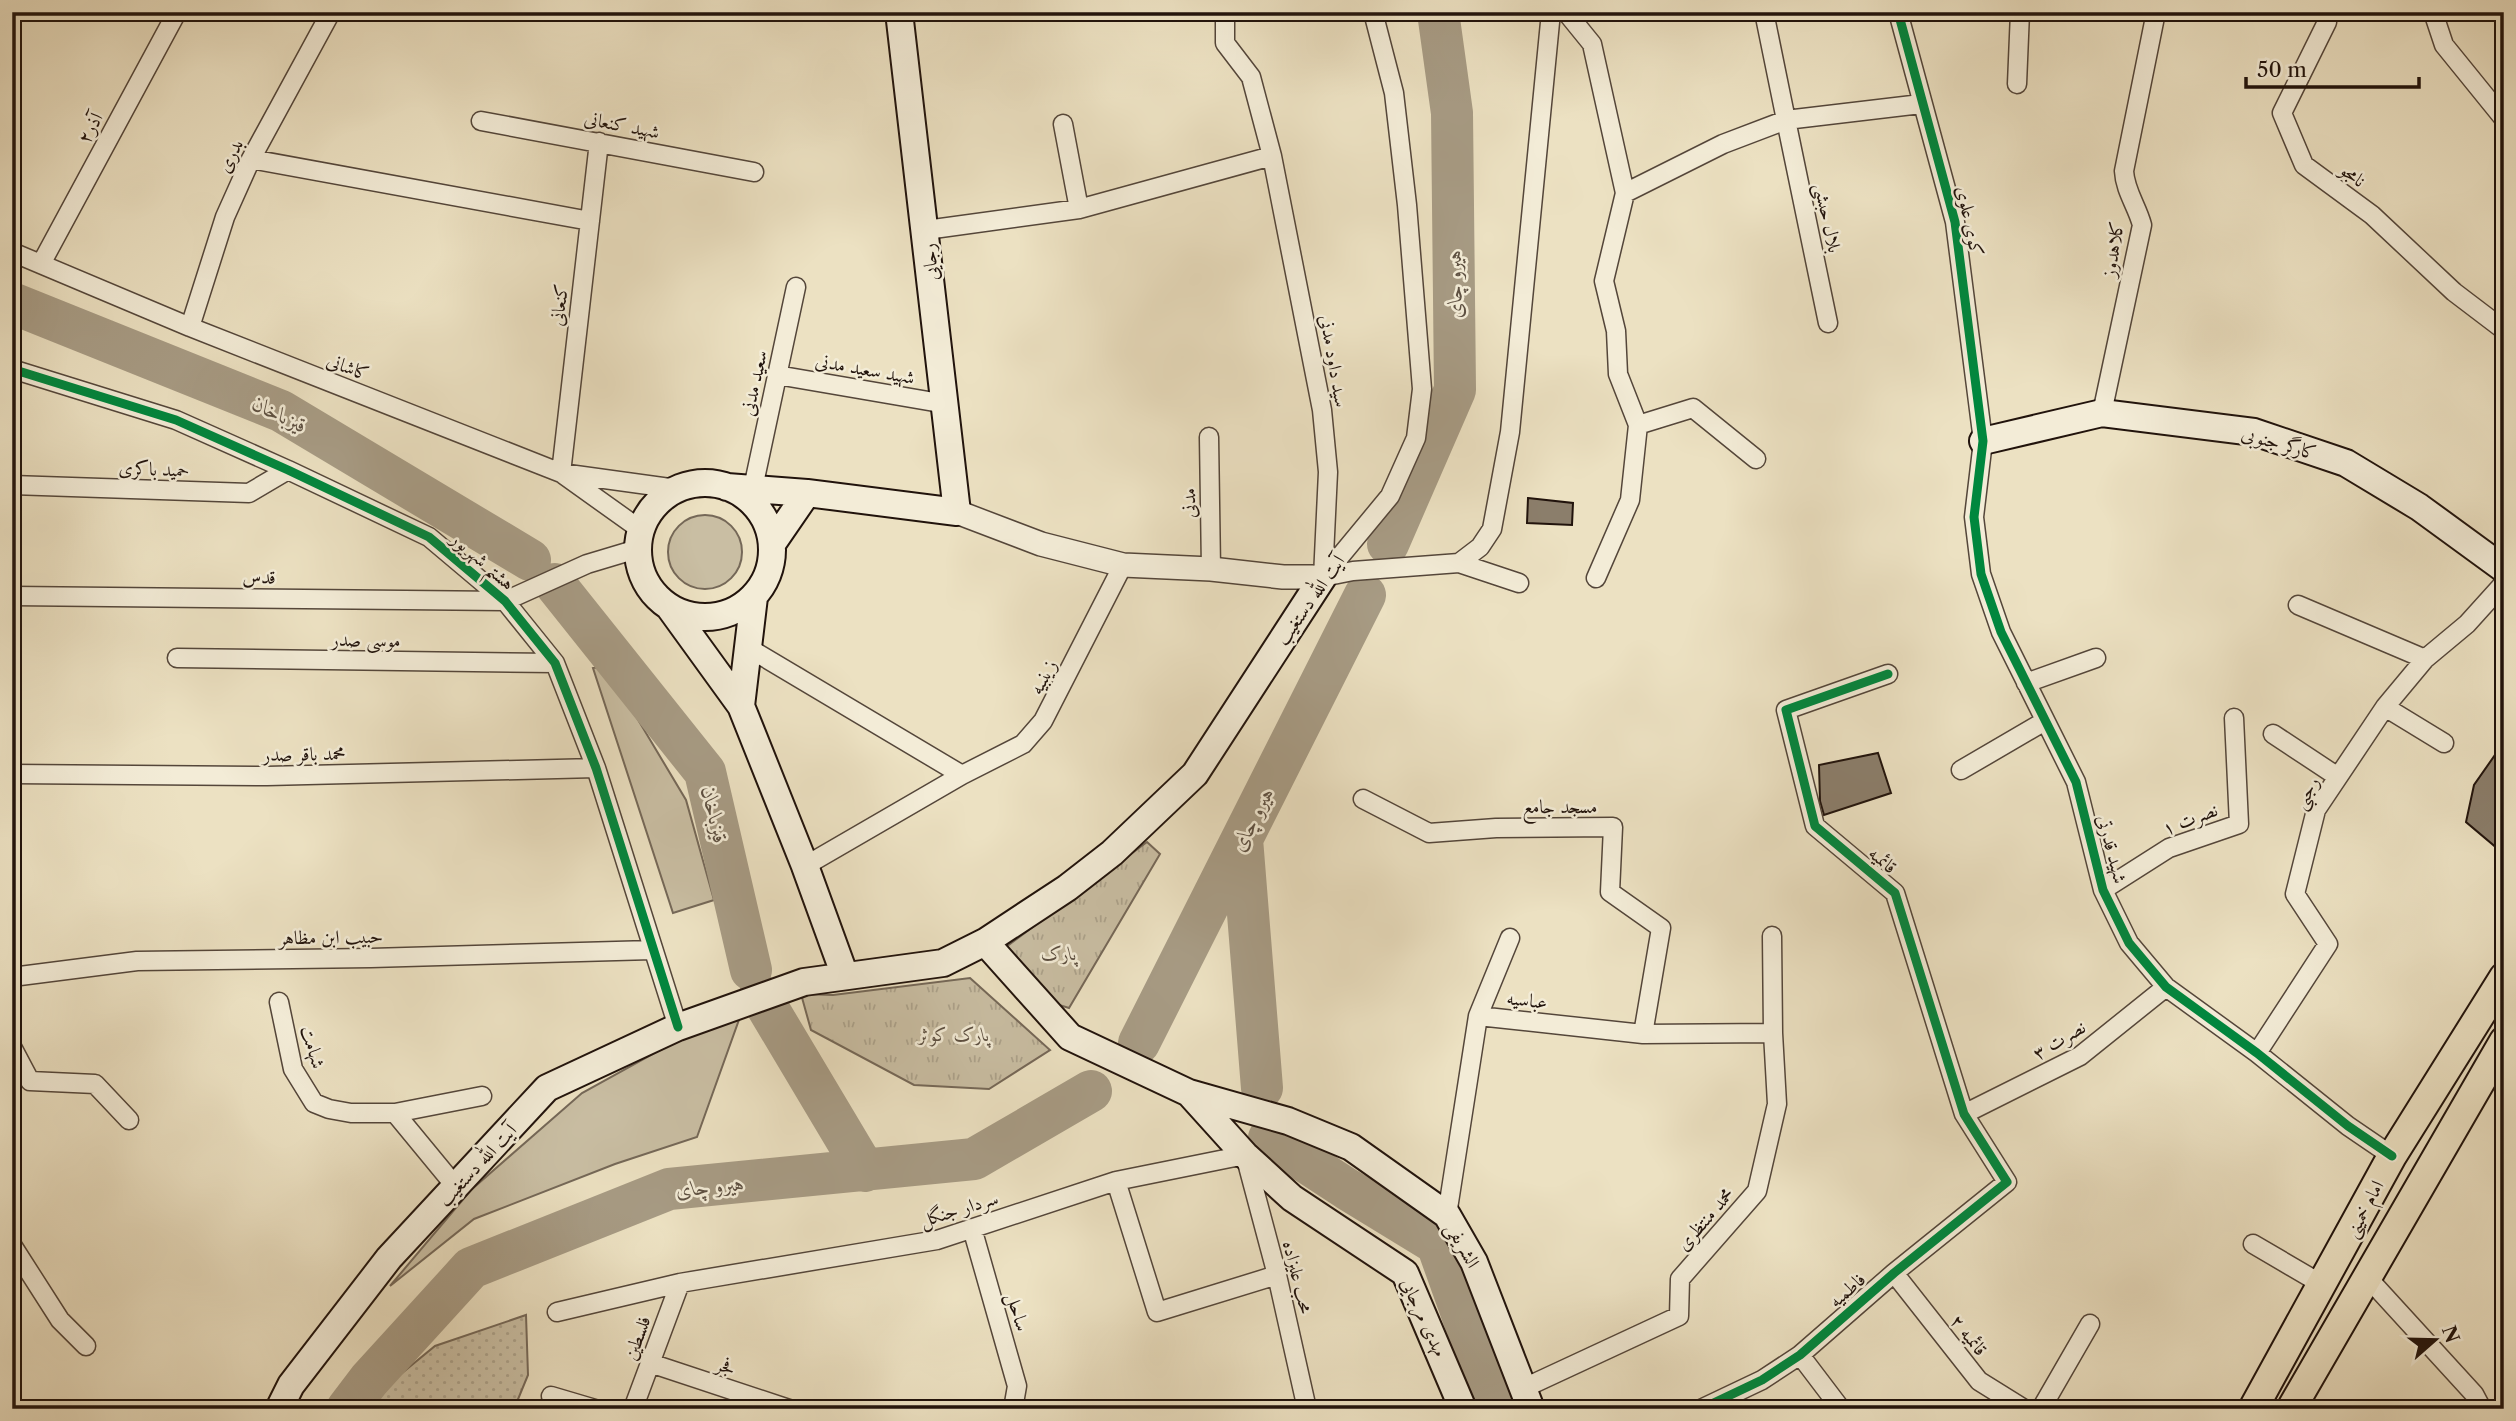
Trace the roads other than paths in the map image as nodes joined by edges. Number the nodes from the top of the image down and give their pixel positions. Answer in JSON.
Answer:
{"nodes":[{"id":1,"x":177,"y":12,"type":"edge"},
{"id":2,"x":331,"y":12,"type":"edge"},
{"id":3,"x":899,"y":12,"type":"edge"},
{"id":4,"x":1225,"y":12,"type":"edge"},
{"id":5,"x":1373,"y":12,"type":"edge"},
{"id":6,"x":1551,"y":12,"type":"edge"},
{"id":7,"x":1566,"y":12,"type":"edge"},
{"id":8,"x":1764,"y":12,"type":"edge"},
{"id":9,"x":1898,"y":12,"type":"edge"},
{"id":10,"x":2020,"y":12,"type":"edge"},
{"id":11,"x":2156,"y":12,"type":"edge"},
{"id":12,"x":2327,"y":12,"type":"edge"},
{"id":13,"x":2433,"y":12,"type":"edge"},
{"id":14,"x":2017,"y":84,"type":"dead end"},
{"id":15,"x":1921,"y":104,"type":"junction"},
{"id":16,"x":2504,"y":118,"type":"edge"},
{"id":17,"x":1786,"y":120,"type":"junction"},
{"id":18,"x":481,"y":121,"type":"dead end"},
{"id":19,"x":1063,"y":124,"type":"dead end"},
{"id":20,"x":599,"y":142,"type":"junction"},
{"id":21,"x":1272,"y":156,"type":"junction"},
{"id":22,"x":251,"y":159,"type":"junction"},
{"id":23,"x":754,"y":172,"type":"dead end"},
{"id":24,"x":1625,"y":193,"type":"junction"},
{"id":25,"x":1079,"y":209,"type":"junction"},
{"id":26,"x":590,"y":221,"type":"junction"},
{"id":27,"x":926,"y":230,"type":"junction"},
{"id":28,"x":12,"y":252,"type":"edge"},
{"id":29,"x":41,"y":264,"type":"junction"},
{"id":30,"x":796,"y":287,"type":"dead end"},
{"id":31,"x":1828,"y":323,"type":"dead end"},
{"id":32,"x":190,"y":327,"type":"junction"},
{"id":33,"x":2504,"y":330,"type":"edge"},
{"id":34,"x":12,"y":369,"type":"edge"},
{"id":35,"x":777,"y":375,"type":"junction"},
{"id":36,"x":946,"y":404,"type":"junction"},
{"id":37,"x":2102,"y":414,"type":"junction"},
{"id":38,"x":1638,"y":425,"type":"junction"},
{"id":39,"x":1209,"y":437,"type":"dead end"},
{"id":40,"x":1983,"y":441,"type":"junction"},
{"id":41,"x":1756,"y":459,"type":"dead end"},
{"id":42,"x":288,"y":470,"type":"junction"},
{"id":43,"x":561,"y":473,"type":"junction"},
{"id":44,"x":12,"y":485,"type":"edge"},
{"id":45,"x":740,"y":488,"type":"junction"},
{"id":46,"x":677,"y":489,"type":"junction"},
{"id":47,"x":807,"y":493,"type":"junction"},
{"id":48,"x":957,"y":512,"type":"junction"},
{"id":49,"x":639,"y":540,"type":"junction"},
{"id":50,"x":772,"y":544,"type":"junction"},
{"id":51,"x":1459,"y":563,"type":"junction"},
{"id":52,"x":1123,"y":565,"type":"junction"},
{"id":53,"x":1211,"y":569,"type":"junction"},
{"id":54,"x":2504,"y":569,"type":"edge"},
{"id":55,"x":1323,"y":577,"type":"junction"},
{"id":56,"x":1596,"y":578,"type":"dead end"},
{"id":57,"x":1519,"y":583,"type":"dead end"},
{"id":58,"x":2504,"y":583,"type":"edge"},
{"id":59,"x":12,"y":596,"type":"edge"},
{"id":60,"x":754,"y":597,"type":"junction"},
{"id":61,"x":505,"y":601,"type":"junction"},
{"id":62,"x":2298,"y":605,"type":"dead end"},
{"id":63,"x":670,"y":608,"type":"junction"},
{"id":64,"x":747,"y":647,"type":"junction"},
{"id":65,"x":177,"y":658,"type":"dead end"},
{"id":66,"x":2096,"y":658,"type":"dead end"},
{"id":67,"x":2425,"y":659,"type":"junction"},
{"id":68,"x":555,"y":663,"type":"junction"},
{"id":69,"x":1888,"y":674,"type":"dead end"},
{"id":70,"x":2026,"y":683,"type":"junction"},
{"id":71,"x":741,"y":706,"type":"junction"},
{"id":72,"x":2385,"y":707,"type":"junction"},
{"id":73,"x":2234,"y":718,"type":"dead end"},
{"id":74,"x":2045,"y":721,"type":"junction"},
{"id":75,"x":2273,"y":734,"type":"dead end"},
{"id":76,"x":2444,"y":743,"type":"dead end"},
{"id":77,"x":596,"y":768,"type":"junction"},
{"id":78,"x":1961,"y":770,"type":"dead end"},
{"id":79,"x":12,"y":774,"type":"edge"},
{"id":80,"x":962,"y":775,"type":"junction"},
{"id":81,"x":2338,"y":777,"type":"junction"},
{"id":82,"x":1363,"y":799,"type":"dead end"},
{"id":83,"x":805,"y":866,"type":"junction"},
{"id":84,"x":2103,"y":890,"type":"junction"},
{"id":85,"x":1772,"y":936,"type":"dead end"},
{"id":86,"x":1510,"y":938,"type":"dead end"},
{"id":87,"x":985,"y":942,"type":"junction"},
{"id":88,"x":652,"y":950,"type":"junction"},
{"id":89,"x":845,"y":976,"type":"junction"},
{"id":90,"x":12,"y":977,"type":"edge"},
{"id":91,"x":2504,"y":977,"type":"edge"},
{"id":92,"x":2166,"y":987,"type":"junction"},
{"id":93,"x":279,"y":1002,"type":"dead end"},
{"id":94,"x":1478,"y":1016,"type":"junction"},
{"id":95,"x":678,"y":1027,"type":"junction"},
{"id":96,"x":1643,"y":1034,"type":"junction"},
{"id":97,"x":1773,"y":1034,"type":"junction"},
{"id":98,"x":2504,"y":1041,"type":"edge"},
{"id":99,"x":12,"y":1047,"type":"edge"},
{"id":100,"x":2257,"y":1053,"type":"junction"},
{"id":101,"x":1189,"y":1093,"type":"junction"},
{"id":102,"x":482,"y":1097,"type":"dead end"},
{"id":103,"x":395,"y":1113,"type":"junction"},
{"id":104,"x":1964,"y":1114,"type":"junction"},
{"id":105,"x":129,"y":1121,"type":"dead end"},
{"id":106,"x":1245,"y":1155,"type":"junction"},
{"id":107,"x":2392,"y":1156,"type":"junction"},
{"id":108,"x":1116,"y":1181,"type":"junction"},
{"id":109,"x":2007,"y":1182,"type":"joint"},
{"id":110,"x":456,"y":1187,"type":"junction"},
{"id":111,"x":1447,"y":1215,"type":"junction"},
{"id":112,"x":972,"y":1228,"type":"junction"},
{"id":113,"x":2253,"y":1244,"type":"dead end"},
{"id":114,"x":12,"y":1245,"type":"edge"},
{"id":115,"x":1894,"y":1273,"type":"junction"},
{"id":116,"x":1276,"y":1275,"type":"junction"},
{"id":117,"x":2367,"y":1278,"type":"junction"},
{"id":118,"x":680,"y":1283,"type":"junction"},
{"id":119,"x":2323,"y":1285,"type":"junction"},
{"id":120,"x":557,"y":1312,"type":"dead end"},
{"id":121,"x":2090,"y":1324,"type":"dead end"},
{"id":122,"x":86,"y":1346,"type":"dead end"},
{"id":123,"x":1800,"y":1355,"type":"junction"},
{"id":124,"x":650,"y":1363,"type":"junction"},
{"id":125,"x":551,"y":1396,"type":"dead end"},
{"id":126,"x":1527,"y":1398,"type":"edge"},
{"id":127,"x":279,"y":1409,"type":"edge"},
{"id":128,"x":594,"y":1409,"type":"edge"},
{"id":129,"x":634,"y":1409,"type":"edge"},
{"id":130,"x":789,"y":1409,"type":"edge"},
{"id":131,"x":1013,"y":1409,"type":"edge"},
{"id":132,"x":1307,"y":1409,"type":"edge"},
{"id":133,"x":1464,"y":1409,"type":"edge"},
{"id":134,"x":1701,"y":1409,"type":"edge"},
{"id":135,"x":1841,"y":1409,"type":"edge"},
{"id":136,"x":2024,"y":1409,"type":"edge"},
{"id":137,"x":2041,"y":1409,"type":"edge"},
{"id":138,"x":2253,"y":1409,"type":"edge"},
{"id":139,"x":2291,"y":1409,"type":"edge"},
{"id":140,"x":2483,"y":1409,"type":"edge"}],
"edges":[{"from":1,"to":29,"type":"street","name":"آذر۲"},
{"from":2,"to":22,"type":"street","name":"بدری"},
{"from":3,"to":27,"type":"main road","name":"رجایی"},
{"from":4,"to":21,"type":"street","name":"سید داود مدنی"},
{"from":5,"to":55,"type":"street","name":"آیت الله دستغیب"},
{"from":6,"to":51,"type":"street"},
{"from":7,"to":24,"type":"street"},
{"from":8,"to":17,"type":"street","name":"بلال حبشی"},
{"from":9,"to":15,"type":"street","name":"کوی علوی"},
{"from":10,"to":14,"type":"street"},
{"from":11,"to":37,"type":"street","name":"کلاهدوز"},
{"from":12,"to":33,"type":"street","name":"نامجو"},
{"from":13,"to":16,"type":"street"},
{"from":15,"to":17,"type":"street"},
{"from":15,"to":40,"type":"street","name":"کوی علوی"},
{"from":17,"to":24,"type":"street"},
{"from":17,"to":31,"type":"street","name":"بلال حبشی"},
{"from":18,"to":20,"type":"street","name":"شهید کنعانی"},
{"from":19,"to":25,"type":"street"},
{"from":20,"to":23,"type":"street","name":"شهید کنعانی"},
{"from":20,"to":26,"type":"street","name":"کنعانی"},
{"from":21,"to":25,"type":"street"},
{"from":21,"to":55,"type":"street","name":"سید داود مدنی"},
{"from":22,"to":26,"type":"street"},
{"from":22,"to":32,"type":"street","name":"بدری"},
{"from":24,"to":38,"type":"street"},
{"from":25,"to":27,"type":"street"},
{"from":26,"to":43,"type":"street","name":"کنعانی"},
{"from":27,"to":36,"type":"main road","name":"رجایی"},
{"from":28,"to":29,"type":"street","name":"کاشانی"},
{"from":29,"to":32,"type":"street","name":"کاشانی"},
{"from":30,"to":35,"type":"street","name":"سعید مدنی"},
{"from":32,"to":43,"type":"street","name":"کاشانی"},
{"from":34,"to":42,"type":"street","name":"هشتم شهریور"},
{"from":35,"to":36,"type":"street","name":"شهید سعید مدنی"},
{"from":35,"to":45,"type":"street","name":"سعید مدنی"},
{"from":36,"to":48,"type":"main road","name":"رجایی"},
{"from":37,"to":40,"type":"main road","name":"کارگر جنوبی"},
{"from":37,"to":54,"type":"main road","name":"کارگر جنوبی"},
{"from":38,"to":41,"type":"street"},
{"from":38,"to":56,"type":"street"},
{"from":39,"to":53,"type":"street","name":"مدنی"},
{"from":40,"to":70,"type":"street","name":"شهید قدرتی"},
{"from":42,"to":44,"type":"street","name":"حمید باکری"},
{"from":42,"to":61,"type":"street","name":"هشتم شهریور"},
{"from":43,"to":46,"type":"street","name":"کاشانی"},
{"from":43,"to":49,"type":"street"},
{"from":45,"to":46,"type":"main road"},
{"from":45,"to":47,"type":"main road"},
{"from":45,"to":50,"type":"main road"},
{"from":46,"to":49,"type":"main road"},
{"from":47,"to":48,"type":"main road"},
{"from":47,"to":50,"type":"main road"},
{"from":48,"to":52,"type":"street"},
{"from":49,"to":61,"type":"street"},
{"from":49,"to":63,"type":"main road"},
{"from":50,"to":60,"type":"main road"},
{"from":51,"to":55,"type":"street"},
{"from":51,"to":57,"type":"street"},
{"from":52,"to":53,"type":"street"},
{"from":52,"to":80,"type":"street","name":"زینبیه"},
{"from":53,"to":55,"type":"street"},
{"from":55,"to":87,"type":"main road","name":"آیت الله دستغیب"},
{"from":58,"to":67,"type":"street","name":"رجبی"},
{"from":59,"to":61,"type":"street","name":"قدس"},
{"from":60,"to":63,"type":"main road"},
{"from":60,"to":64,"type":"main road"},
{"from":61,"to":68,"type":"street","name":"هشتم شهریور"},
{"from":62,"to":67,"type":"street"},
{"from":63,"to":71,"type":"main road"},
{"from":64,"to":71,"type":"main road"},
{"from":64,"to":80,"type":"street"},
{"from":65,"to":68,"type":"street","name":"موسی صدر"},
{"from":66,"to":70,"type":"street"},
{"from":67,"to":72,"type":"street","name":"رجبی"},
{"from":68,"to":77,"type":"street","name":"هشتم شهریور"},
{"from":69,"to":104,"type":"street","name":"قائمیه"},
{"from":70,"to":74,"type":"street","name":"شهید قدرتی"},
{"from":71,"to":83,"type":"main road"},
{"from":72,"to":76,"type":"street"},
{"from":72,"to":81,"type":"street","name":"رجبی"},
{"from":73,"to":84,"type":"street","name":"نصرت ۱"},
{"from":74,"to":78,"type":"street"},
{"from":74,"to":84,"type":"street","name":"شهید قدرتی"},
{"from":75,"to":81,"type":"street"},
{"from":77,"to":79,"type":"street","name":"محمد باقر صدر"},
{"from":77,"to":88,"type":"street","name":"هشتم شهریور"},
{"from":80,"to":83,"type":"street","name":"زینبیه"},
{"from":81,"to":100,"type":"street","name":"رجبی"},
{"from":82,"to":96,"type":"street","name":"مسجد جامع"},
{"from":83,"to":89,"type":"main road"},
{"from":84,"to":92,"type":"street","name":"شهید قدرتی"},
{"from":85,"to":97,"type":"street","name":"محمد منتظری"},
{"from":86,"to":94,"type":"street"},
{"from":87,"to":89,"type":"main road","name":"آیت الله دستغیب"},
{"from":87,"to":101,"type":"main road"},
{"from":88,"to":90,"type":"street","name":"حبیب ابن مظاهر"},
{"from":88,"to":95,"type":"street","name":"هشتم شهریور"},
{"from":89,"to":95,"type":"main road","name":"آیت الله دستغیب"},
{"from":91,"to":107,"type":"main road","name":"امام خمینی"},
{"from":92,"to":100,"type":"street","name":"شهید قدرتی"},
{"from":92,"to":104,"type":"street","name":"نصرت ۳"},
{"from":93,"to":103,"type":"street","name":"شهامت"},
{"from":94,"to":96,"type":"street","name":"عباسیه"},
{"from":94,"to":111,"type":"street","name":"عباسیه"},
{"from":95,"to":110,"type":"main road","name":"آیت الله دستغیب"},
{"from":96,"to":97,"type":"street","name":"عباسیه"},
{"from":97,"to":126,"type":"street","name":"محمد منتظری"},
{"from":98,"to":117,"type":"main road","name":"امام خمینی"},
{"from":99,"to":105,"type":"street"},
{"from":100,"to":107,"type":"street","name":"شهید قدرتی"},
{"from":101,"to":106,"type":"main road","name":"مهدی مرجایی"},
{"from":101,"to":111,"type":"main road","name":"الشریفی"},
{"from":102,"to":103,"type":"street","name":"شهامت"},
{"from":103,"to":110,"type":"street"},
{"from":104,"to":109,"type":"street","name":"قائمیه"},
{"from":106,"to":108,"type":"street","name":"سردار جنگل"},
{"from":106,"to":116,"type":"street","name":"محب علیزاده"},
{"from":106,"to":133,"type":"main road","name":"مهدی مرجایی"},
{"from":107,"to":119,"type":"main road","name":"امام خمینی"},
{"from":108,"to":112,"type":"street","name":"سردار جنگل"},
{"from":108,"to":116,"type":"street"},
{"from":109,"to":115,"type":"street","name":"فاطمیه"},
{"from":110,"to":127,"type":"main road","name":"آیت الله دستغیب"},
{"from":111,"to":126,"type":"main road","name":"الشریفی"},
{"from":112,"to":118,"type":"street","name":"سردار جنگل"},
{"from":112,"to":131,"type":"street","name":"ساحل"},
{"from":113,"to":119,"type":"street"},
{"from":114,"to":122,"type":"street"},
{"from":115,"to":123,"type":"street","name":"فاطمیه"},
{"from":115,"to":136,"type":"street","name":"قائمیه ۲"},
{"from":116,"to":132,"type":"street","name":"محب علیزاده"},
{"from":117,"to":139,"type":"main road","name":"امام خمینی"},
{"from":117,"to":140,"type":"street"},
{"from":118,"to":120,"type":"street","name":"سردار جنگل"},
{"from":118,"to":124,"type":"street","name":"فلسطین"},
{"from":119,"to":138,"type":"main road","name":"امام خمینی"},
{"from":121,"to":137,"type":"street"},
{"from":123,"to":134,"type":"street","name":"فاطمیه"},
{"from":123,"to":135,"type":"street"},
{"from":124,"to":129,"type":"street","name":"فلسطین"},
{"from":124,"to":130,"type":"street","name":"فجر"},
{"from":125,"to":128,"type":"street"}]}
